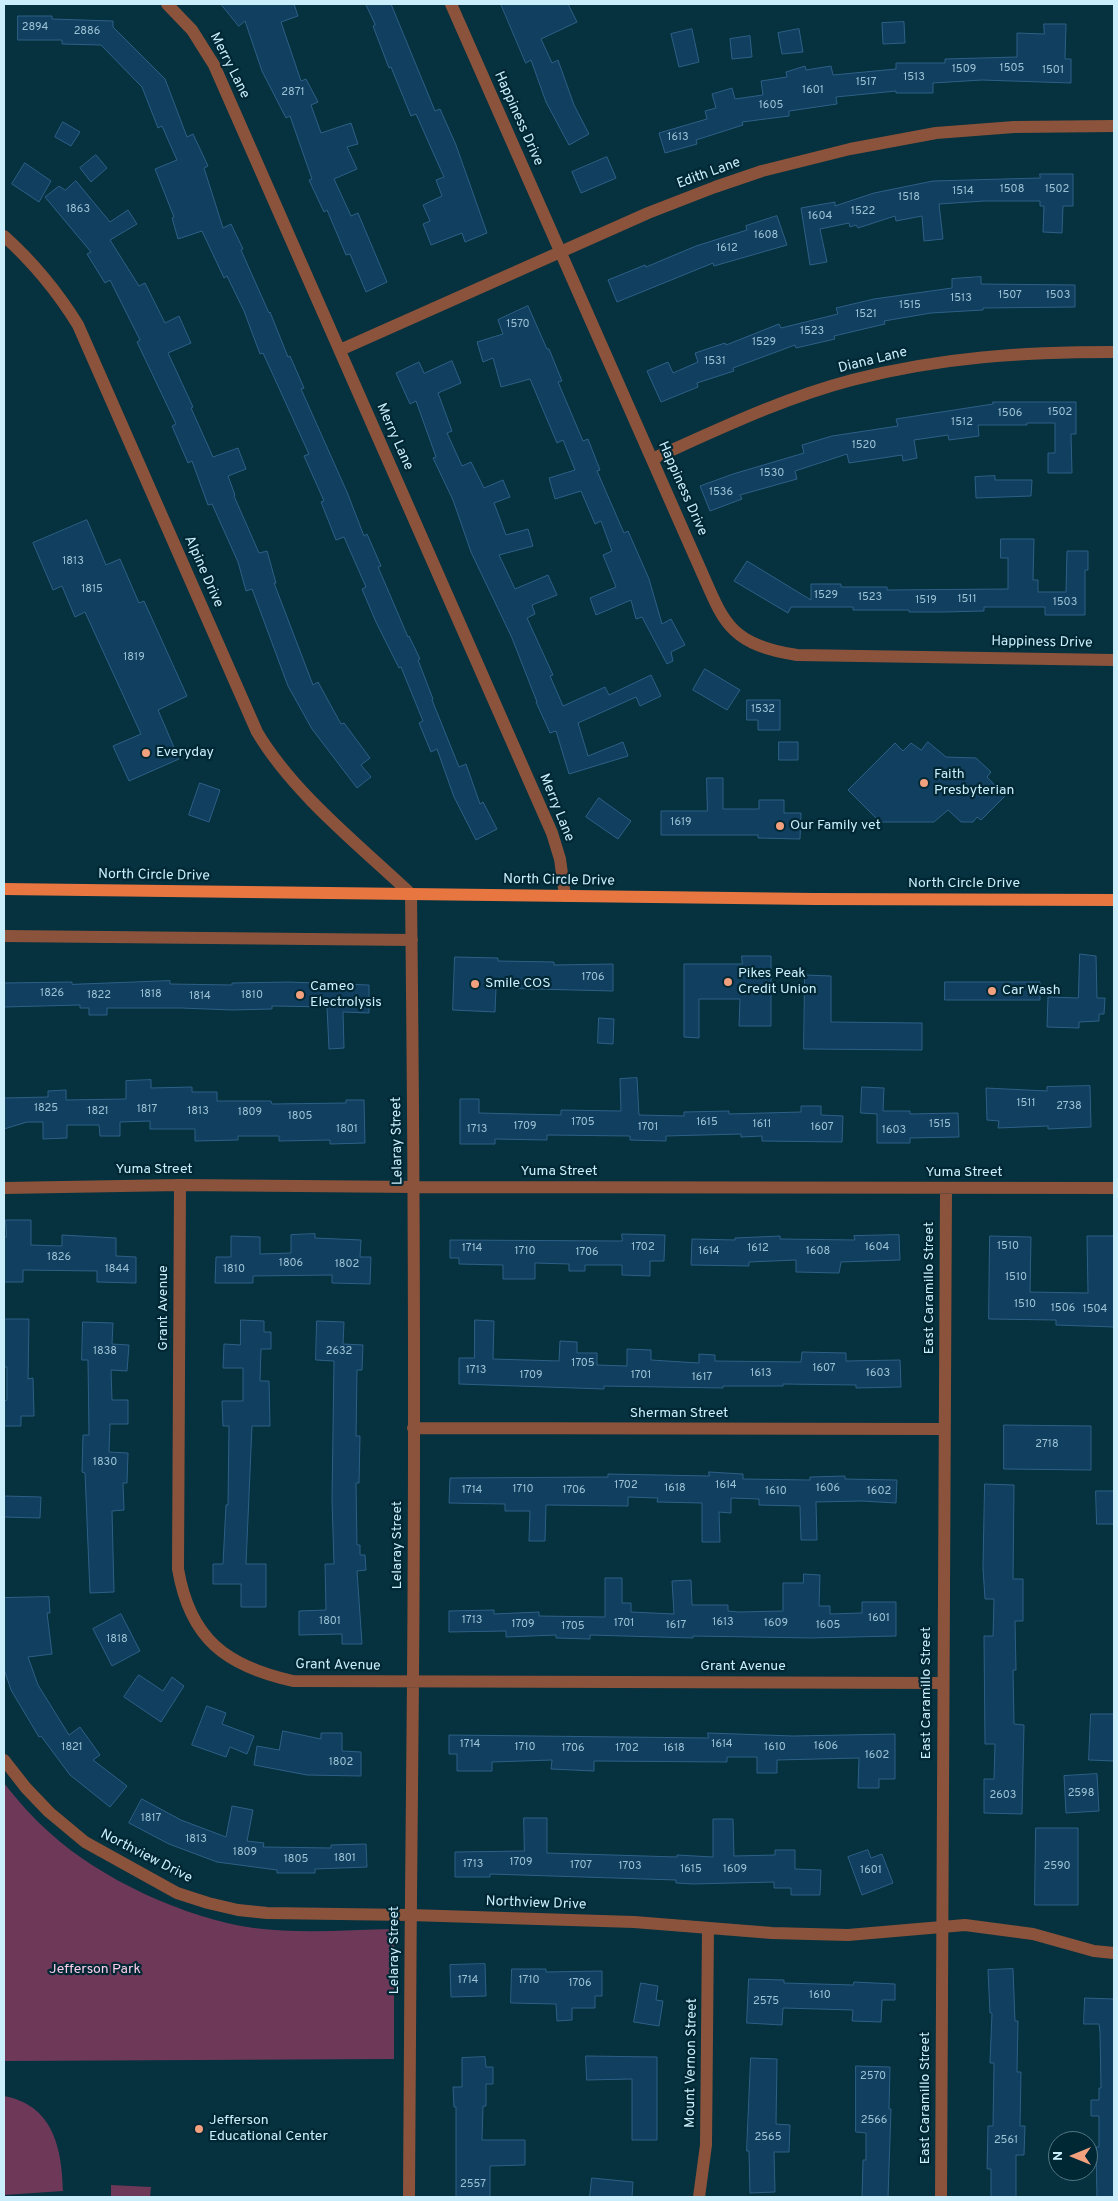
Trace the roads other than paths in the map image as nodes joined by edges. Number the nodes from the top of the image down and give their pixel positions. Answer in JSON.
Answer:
{"nodes":[{"id":1,"x":167,"y":4,"type":"edge"},
{"id":2,"x":451,"y":4,"type":"edge"},
{"id":3,"x":1114,"y":126,"type":"edge"},
{"id":4,"x":4,"y":236,"type":"edge"},
{"id":5,"x":561,"y":254,"type":"junction"},
{"id":6,"x":340,"y":350,"type":"junction"},
{"id":7,"x":1114,"y":352,"type":"edge"},
{"id":8,"x":652,"y":458,"type":"junction"},
{"id":9,"x":1114,"y":660,"type":"edge"},
{"id":10,"x":4,"y":889,"type":"edge"},
{"id":11,"x":411,"y":894,"type":"junction"},
{"id":12,"x":565,"y":896,"type":"junction"},
{"id":13,"x":1114,"y":900,"type":"edge"},
{"id":14,"x":4,"y":936,"type":"edge"},
{"id":15,"x":412,"y":940,"type":"junction"},
{"id":16,"x":180,"y":1185,"type":"junction"},
{"id":17,"x":414,"y":1187,"type":"junction"},
{"id":18,"x":4,"y":1188,"type":"edge"},
{"id":19,"x":946,"y":1188,"type":"junction"},
{"id":20,"x":1114,"y":1188,"type":"edge"},
{"id":21,"x":414,"y":1428,"type":"junction"},
{"id":22,"x":945,"y":1430,"type":"junction"},
{"id":23,"x":414,"y":1681,"type":"junction"},
{"id":24,"x":942,"y":1683,"type":"junction"},
{"id":25,"x":4,"y":1760,"type":"edge"},
{"id":26,"x":410,"y":1915,"type":"junction"},
{"id":27,"x":708,"y":1928,"type":"junction"},
{"id":28,"x":942,"y":1928,"type":"junction"},
{"id":29,"x":1114,"y":1953,"type":"edge"},
{"id":30,"x":409,"y":2197,"type":"edge"},
{"id":31,"x":699,"y":2197,"type":"edge"},
{"id":32,"x":941,"y":2197,"type":"edge"}],
"edges":[{"from":1,"to":6,"type":"street","name":"Merry Lane"},
{"from":2,"to":5,"type":"street","name":"Happiness Drive"},
{"from":3,"to":5,"type":"street","name":"Edith Lane"},
{"from":4,"to":11,"type":"street","name":"Alpine Drive"},
{"from":5,"to":6,"type":"street","name":"Edith Lane"},
{"from":5,"to":8,"type":"street","name":"Happiness Drive"},
{"from":6,"to":12,"type":"street","name":"Merry Lane"},
{"from":7,"to":8,"type":"street","name":"Diana Lane"},
{"from":8,"to":9,"type":"street","name":"Happiness Drive"},
{"from":10,"to":11,"type":"main road","name":"North Circle Drive"},
{"from":11,"to":12,"type":"main road","name":"North Circle Drive"},
{"from":11,"to":15,"type":"street","name":"Lelaray Street"},
{"from":12,"to":13,"type":"main road","name":"North Circle Drive"},
{"from":14,"to":15,"type":"street"},
{"from":15,"to":17,"type":"street","name":"Lelaray Street"},
{"from":16,"to":17,"type":"street","name":"Yuma Street"},
{"from":16,"to":18,"type":"street","name":"Yuma Street"},
{"from":16,"to":23,"type":"street","name":"Grant Avenue"},
{"from":17,"to":19,"type":"street","name":"Yuma Street"},
{"from":17,"to":21,"type":"street","name":"Lelaray Street"},
{"from":19,"to":20,"type":"street","name":"Yuma Street"},
{"from":19,"to":22,"type":"street","name":"East Caramillo Street"},
{"from":21,"to":22,"type":"street","name":"Sherman Street"},
{"from":21,"to":23,"type":"street","name":"Lelaray Street"},
{"from":22,"to":24,"type":"street","name":"East Caramillo Street"},
{"from":23,"to":24,"type":"street","name":"Grant Avenue"},
{"from":23,"to":26,"type":"street","name":"Lelaray Street"},
{"from":24,"to":28,"type":"street","name":"East Caramillo Street"},
{"from":25,"to":26,"type":"street","name":"Northview Drive"},
{"from":26,"to":27,"type":"street","name":"Northview Drive"},
{"from":26,"to":30,"type":"street","name":"Lelaray Street"},
{"from":27,"to":28,"type":"street","name":"Northview Drive"},
{"from":27,"to":31,"type":"street","name":"Mount Vernon Street"},
{"from":28,"to":29,"type":"street","name":"Northview Drive"},
{"from":28,"to":32,"type":"street","name":"East Caramillo Street"}]}
